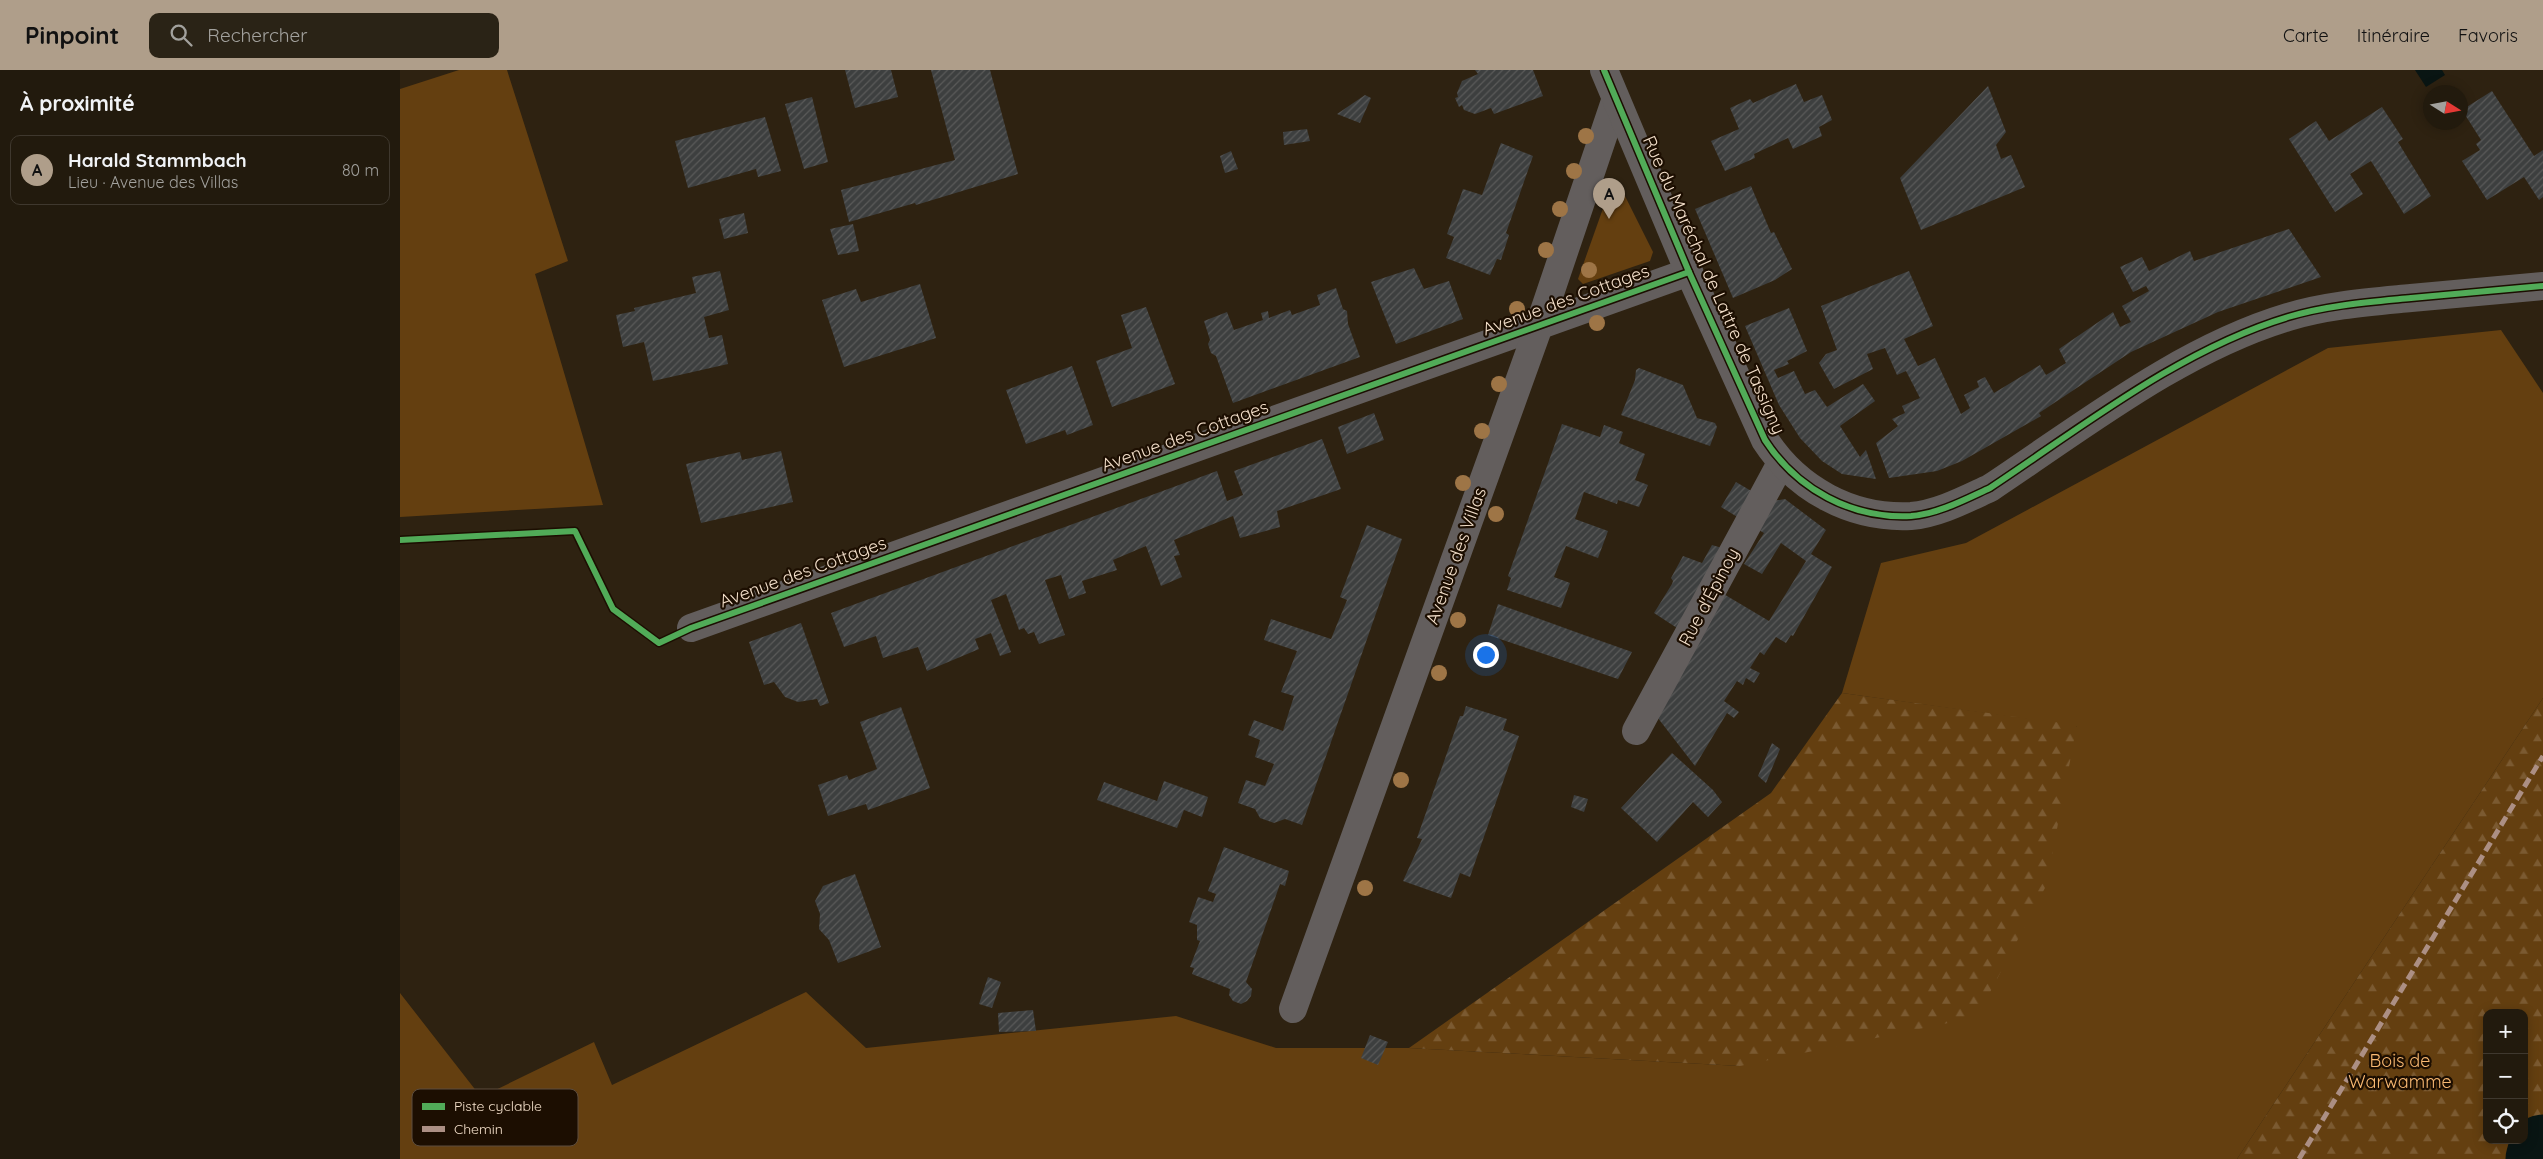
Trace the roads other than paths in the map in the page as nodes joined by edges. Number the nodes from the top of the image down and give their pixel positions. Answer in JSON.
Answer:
{"nodes":[{"id":1,"x":1604,"y":70,"type":"edge"},
{"id":2,"x":1615,"y":101,"type":"junction"},
{"id":3,"x":1689,"y":272,"type":"junction"},
{"id":4,"x":2543,"y":286,"type":"edge"},
{"id":5,"x":1539,"y":326,"type":"junction"},
{"id":6,"x":1781,"y":463,"type":"junction"},
{"id":7,"x":690,"y":628,"type":"dead end"},
{"id":8,"x":1636,"y":731,"type":"dead end"},
{"id":9,"x":1293,"y":1009,"type":"dead end"}],
"edges":[{"from":1,"to":2,"type":"street","name":"Rue du Maréchal de Lattre de Tassigny"},
{"from":2,"to":3,"type":"street","name":"Rue du Maréchal de Lattre de Tassigny"},
{"from":2,"to":5,"type":"street","name":"Avenue des Villas"},
{"from":3,"to":5,"type":"street","name":"Avenue des Cottages"},
{"from":3,"to":6,"type":"street","name":"Rue du Maréchal de Lattre de Tassigny"},
{"from":4,"to":6,"type":"street","name":"Rue du Maréchal de Lattre de Tassigny"},
{"from":5,"to":7,"type":"street","name":"Avenue des Cottages"},
{"from":5,"to":9,"type":"street","name":"Avenue des Villas"},
{"from":6,"to":8,"type":"street","name":"Rue d'Épinoy"}]}
